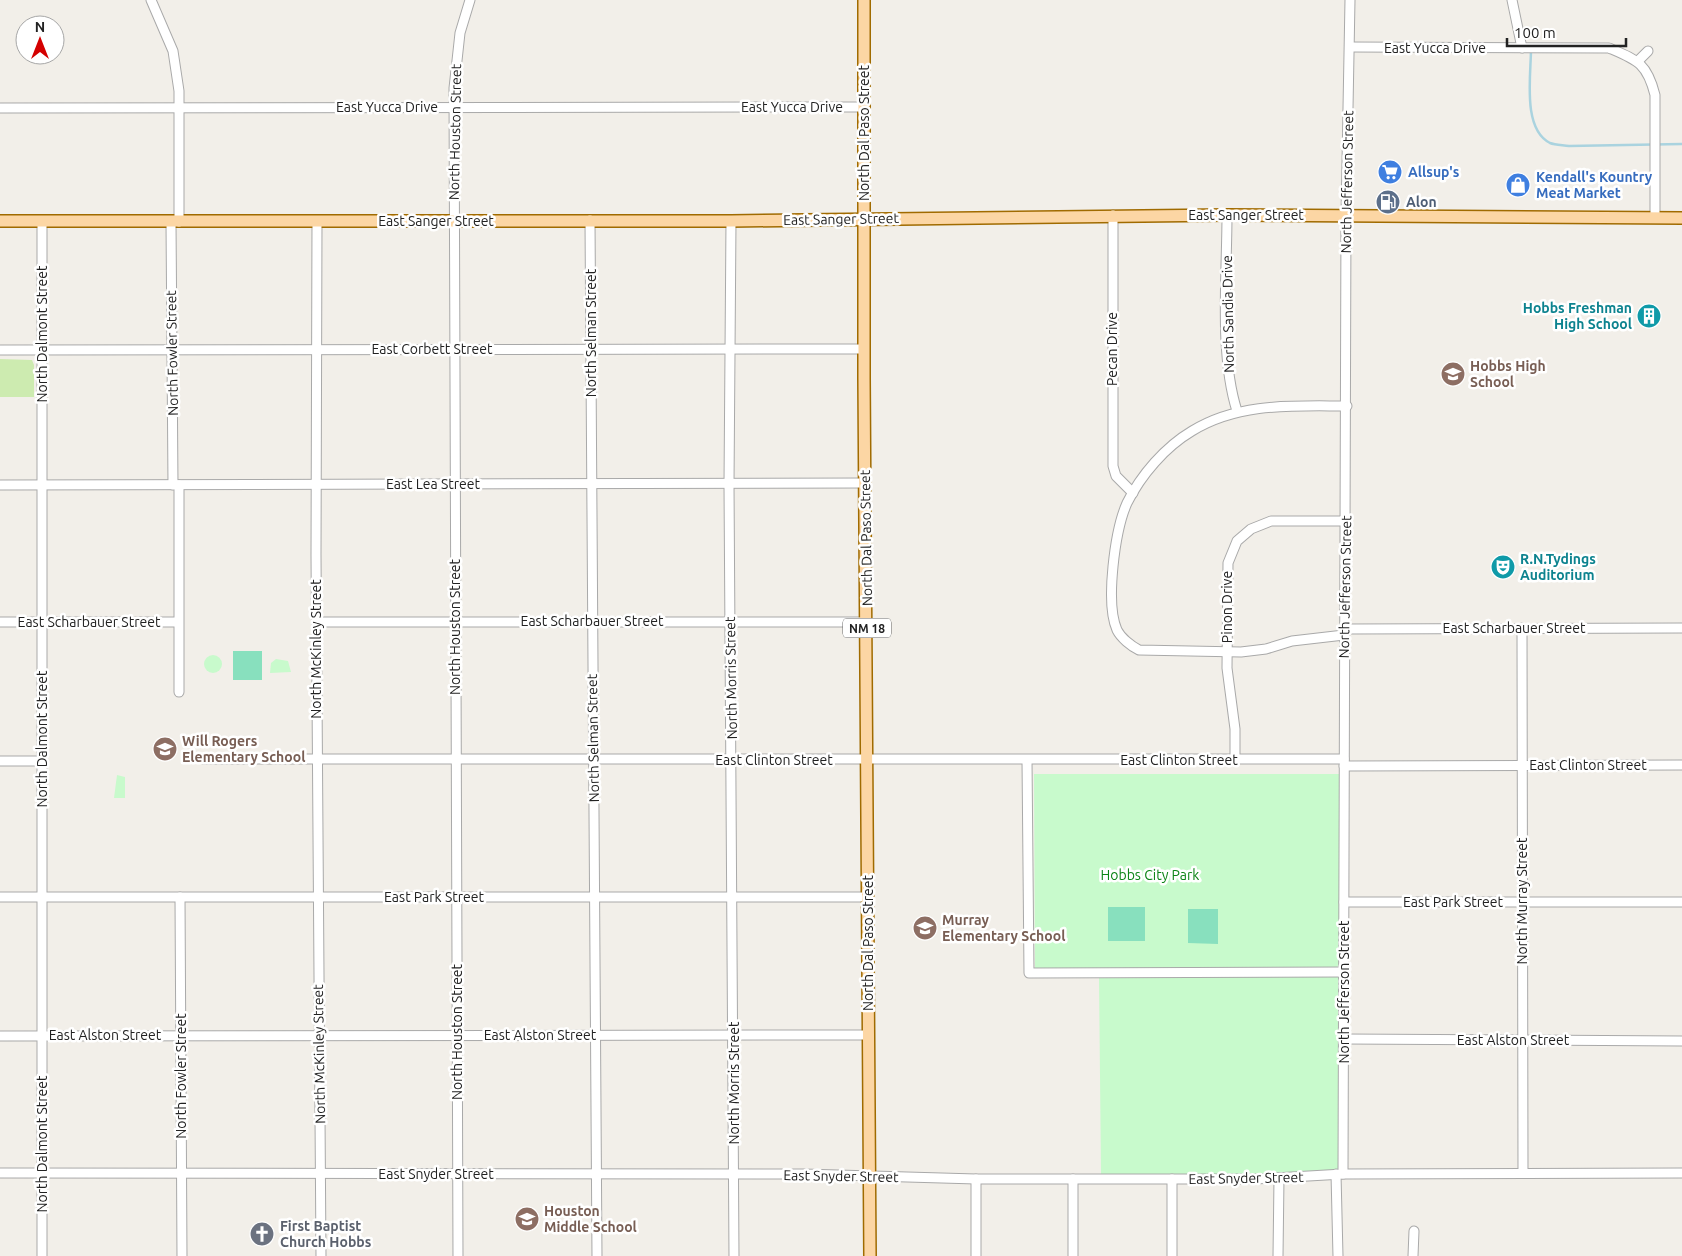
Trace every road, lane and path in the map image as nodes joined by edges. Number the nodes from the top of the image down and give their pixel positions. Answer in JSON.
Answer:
{"nodes":[{"id":1,"x":151,"y":0,"type":"edge"},
{"id":2,"x":470,"y":0,"type":"edge"},
{"id":3,"x":864,"y":0,"type":"edge"},
{"id":4,"x":1350,"y":0,"type":"edge"},
{"id":5,"x":1512,"y":0,"type":"edge"},
{"id":6,"x":1350,"y":47,"type":"junction"},
{"id":7,"x":1522,"y":48,"type":"junction"},
{"id":8,"x":1648,"y":51,"type":"dead end"},
{"id":9,"x":1638,"y":61,"type":"junction"},
{"id":10,"x":179,"y":107,"type":"junction"},
{"id":11,"x":454,"y":107,"type":"junction"},
{"id":12,"x":864,"y":107,"type":"junction"},
{"id":13,"x":0,"y":108,"type":"edge"},
{"id":14,"x":1113,"y":215,"type":"junction"},
{"id":15,"x":1227,"y":215,"type":"junction"},
{"id":16,"x":0,"y":216,"type":"edge"},
{"id":17,"x":1346,"y":216,"type":"junction"},
{"id":18,"x":1655,"y":218,"type":"junction"},
{"id":19,"x":1682,"y":218,"type":"edge"},
{"id":20,"x":865,"y":219,"type":"junction"},
{"id":21,"x":590,"y":220,"type":"junction"},
{"id":22,"x":731,"y":220,"type":"junction"},
{"id":23,"x":0,"y":221,"type":"edge"},
{"id":24,"x":27,"y":221,"type":"junction"},
{"id":25,"x":42,"y":221,"type":"junction"},
{"id":26,"x":318,"y":221,"type":"junction"},
{"id":27,"x":454,"y":221,"type":"junction"},
{"id":28,"x":175,"y":222,"type":"junction"},
{"id":29,"x":454,"y":349,"type":"junction"},
{"id":30,"x":591,"y":349,"type":"junction"},
{"id":31,"x":730,"y":349,"type":"junction"},
{"id":32,"x":864,"y":349,"type":"junction"},
{"id":33,"x":0,"y":350,"type":"edge"},
{"id":34,"x":43,"y":350,"type":"junction"},
{"id":35,"x":173,"y":350,"type":"junction"},
{"id":36,"x":318,"y":350,"type":"junction"},
{"id":37,"x":1347,"y":406,"type":"junction"},
{"id":38,"x":1237,"y":411,"type":"junction"},
{"id":39,"x":592,"y":483,"type":"junction"},
{"id":40,"x":866,"y":483,"type":"junction"},
{"id":41,"x":0,"y":484,"type":"edge"},
{"id":42,"x":43,"y":484,"type":"junction"},
{"id":43,"x":176,"y":484,"type":"junction"},
{"id":44,"x":316,"y":484,"type":"junction"},
{"id":45,"x":455,"y":484,"type":"junction"},
{"id":46,"x":730,"y":484,"type":"junction"},
{"id":47,"x":1133,"y":493,"type":"junction"},
{"id":48,"x":1346,"y":520,"type":"junction"},
{"id":49,"x":455,"y":621,"type":"junction"},
{"id":50,"x":730,"y":621,"type":"junction"},
{"id":51,"x":0,"y":622,"type":"edge"},
{"id":52,"x":42,"y":622,"type":"junction"},
{"id":53,"x":178,"y":622,"type":"junction"},
{"id":54,"x":317,"y":622,"type":"junction"},
{"id":55,"x":592,"y":622,"type":"junction"},
{"id":56,"x":867,"y":622,"type":"junction"},
{"id":57,"x":1522,"y":628,"type":"junction"},
{"id":58,"x":1682,"y":628,"type":"edge"},
{"id":59,"x":1345,"y":632,"type":"junction"},
{"id":60,"x":1227,"y":652,"type":"junction"},
{"id":61,"x":179,"y":692,"type":"dead end"},
{"id":62,"x":455,"y":758,"type":"junction"},
{"id":63,"x":204,"y":759,"type":"dead end"},
{"id":64,"x":317,"y":759,"type":"junction"},
{"id":65,"x":593,"y":759,"type":"junction"},
{"id":66,"x":732,"y":760,"type":"junction"},
{"id":67,"x":867,"y":760,"type":"junction"},
{"id":68,"x":1027,"y":760,"type":"junction"},
{"id":69,"x":1235,"y":760,"type":"junction"},
{"id":70,"x":0,"y":761,"type":"edge"},
{"id":71,"x":41,"y":761,"type":"junction"},
{"id":72,"x":1344,"y":763,"type":"junction"},
{"id":73,"x":1522,"y":765,"type":"junction"},
{"id":74,"x":1682,"y":765,"type":"edge"},
{"id":75,"x":0,"y":897,"type":"edge"},
{"id":76,"x":43,"y":897,"type":"junction"},
{"id":77,"x":180,"y":897,"type":"junction"},
{"id":78,"x":318,"y":897,"type":"junction"},
{"id":79,"x":456,"y":897,"type":"junction"},
{"id":80,"x":595,"y":897,"type":"junction"},
{"id":81,"x":733,"y":897,"type":"junction"},
{"id":82,"x":868,"y":897,"type":"junction"},
{"id":83,"x":1344,"y":902,"type":"junction"},
{"id":84,"x":1522,"y":902,"type":"junction"},
{"id":85,"x":1682,"y":902,"type":"edge"},
{"id":86,"x":1344,"y":972,"type":"junction"},
{"id":87,"x":457,"y":1034,"type":"junction"},
{"id":88,"x":181,"y":1035,"type":"junction"},
{"id":89,"x":318,"y":1035,"type":"junction"},
{"id":90,"x":596,"y":1035,"type":"junction"},
{"id":91,"x":734,"y":1035,"type":"junction"},
{"id":92,"x":869,"y":1035,"type":"junction"},
{"id":93,"x":0,"y":1036,"type":"edge"},
{"id":94,"x":42,"y":1036,"type":"junction"},
{"id":95,"x":1344,"y":1039,"type":"junction"},
{"id":96,"x":1522,"y":1040,"type":"junction"},
{"id":97,"x":1682,"y":1041,"type":"edge"},
{"id":98,"x":181,"y":1172,"type":"junction"},
{"id":99,"x":0,"y":1173,"type":"edge"},
{"id":100,"x":42,"y":1173,"type":"junction"},
{"id":101,"x":458,"y":1173,"type":"junction"},
{"id":102,"x":1523,"y":1173,"type":"junction"},
{"id":103,"x":1682,"y":1173,"type":"edge"},
{"id":104,"x":321,"y":1174,"type":"junction"},
{"id":105,"x":596,"y":1174,"type":"junction"},
{"id":106,"x":734,"y":1174,"type":"junction"},
{"id":107,"x":1340,"y":1174,"type":"junction"},
{"id":108,"x":869,"y":1176,"type":"junction"},
{"id":109,"x":1279,"y":1178,"type":"junction"},
{"id":110,"x":976,"y":1179,"type":"junction"},
{"id":111,"x":1074,"y":1179,"type":"junction"},
{"id":112,"x":1172,"y":1179,"type":"junction"},
{"id":113,"x":1414,"y":1231,"type":"dead end"},
{"id":114,"x":42,"y":1256,"type":"edge"},
{"id":115,"x":182,"y":1256,"type":"edge"},
{"id":116,"x":321,"y":1256,"type":"edge"},
{"id":117,"x":458,"y":1256,"type":"edge"},
{"id":118,"x":597,"y":1256,"type":"edge"},
{"id":119,"x":734,"y":1256,"type":"edge"},
{"id":120,"x":870,"y":1256,"type":"edge"},
{"id":121,"x":976,"y":1256,"type":"edge"},
{"id":122,"x":1074,"y":1256,"type":"edge"},
{"id":123,"x":1172,"y":1256,"type":"edge"},
{"id":124,"x":1278,"y":1256,"type":"edge"},
{"id":125,"x":1338,"y":1256,"type":"edge"},
{"id":126,"x":1413,"y":1256,"type":"edge"}],
"edges":[{"from":1,"to":10,"type":"street","name":"North Fowler Street"},
{"from":2,"to":11,"type":"street","name":"North Houston Street"},
{"from":3,"to":12,"type":"main road","name":"North Dal Paso Street","number":"NM 18"},
{"from":4,"to":6,"type":"street","name":"North Jefferson Street"},
{"from":5,"to":7,"type":"street"},
{"from":6,"to":7,"type":"street","name":"East Yucca Drive"},
{"from":6,"to":17,"type":"street","name":"North Jefferson Street"},
{"from":7,"to":9,"type":"street","name":"East Yucca Drive"},
{"from":8,"to":9,"type":"street"},
{"from":9,"to":18,"type":"street"},
{"from":10,"to":11,"type":"street","name":"East Yucca Drive"},
{"from":10,"to":13,"type":"street","name":"East Yucca Drive"},
{"from":10,"to":28,"type":"street","name":"North Fowler Street"},
{"from":11,"to":12,"type":"street","name":"East Yucca Drive"},
{"from":11,"to":27,"type":"street","name":"North Houston Street"},
{"from":12,"to":20,"type":"main road","name":"North Dal Paso Street","number":"NM 18"},
{"from":14,"to":15,"type":"main road","name":"East Sanger Street"},
{"from":14,"to":20,"type":"main road","name":"East Sanger Street"},
{"from":14,"to":47,"type":"street","name":"Pecan Drive"},
{"from":15,"to":17,"type":"main road","name":"East Sanger Street"},
{"from":15,"to":38,"type":"street","name":"North Sandia Drive"},
{"from":16,"to":24,"type":"main road"},
{"from":17,"to":18,"type":"main road","name":"East Sanger Street"},
{"from":17,"to":37,"type":"street","name":"North Jefferson Street"},
{"from":18,"to":19,"type":"main road","name":"East Sanger Street"},
{"from":20,"to":22,"type":"main road","name":"East Sanger Street"},
{"from":20,"to":32,"type":"main road","name":"North Dal Paso Street","number":"NM 18"},
{"from":21,"to":22,"type":"main road","name":"East Sanger Street"},
{"from":21,"to":27,"type":"main road","name":"East Sanger Street"},
{"from":21,"to":30,"type":"street","name":"North Selman Street"},
{"from":22,"to":31,"type":"street","name":"North Morris Street"},
{"from":23,"to":24,"type":"main road","name":"East Sanger Street"},
{"from":24,"to":25,"type":"main road","name":"East Sanger Street"},
{"from":25,"to":28,"type":"main road","name":"East Sanger Street"},
{"from":25,"to":34,"type":"street","name":"North Dalmont Street"},
{"from":26,"to":27,"type":"main road","name":"East Sanger Street"},
{"from":26,"to":28,"type":"main road","name":"East Sanger Street"},
{"from":26,"to":36,"type":"street","name":"North McKinley Street"},
{"from":27,"to":29,"type":"street","name":"North Houston Street"},
{"from":28,"to":35,"type":"street","name":"North Fowler Street"},
{"from":29,"to":30,"type":"street","name":"East Corbett Street"},
{"from":29,"to":36,"type":"street","name":"East Corbett Street"},
{"from":29,"to":45,"type":"street","name":"North Houston Street"},
{"from":30,"to":31,"type":"street","name":"East Corbett Street"},
{"from":30,"to":39,"type":"street","name":"North Selman Street"},
{"from":31,"to":32,"type":"street","name":"East Corbett Street"},
{"from":31,"to":46,"type":"street","name":"North Morris Street"},
{"from":32,"to":40,"type":"main road","name":"North Dal Paso Street","number":"NM 18"},
{"from":33,"to":34,"type":"street","name":"East Corbett Street"},
{"from":34,"to":35,"type":"street","name":"East Corbett Street"},
{"from":34,"to":42,"type":"street","name":"North Dalmont Street"},
{"from":35,"to":36,"type":"street","name":"East Corbett Street"},
{"from":35,"to":43,"type":"street","name":"North Fowler Street"},
{"from":36,"to":44,"type":"street","name":"North McKinley Street"},
{"from":37,"to":38,"type":"street","name":"East Scharbauer Street"},
{"from":37,"to":48,"type":"street","name":"North Jefferson Street"},
{"from":38,"to":47,"type":"street","name":"East Scharbauer Street"},
{"from":39,"to":45,"type":"street","name":"East Lea Street"},
{"from":39,"to":46,"type":"street","name":"East Lea Street"},
{"from":39,"to":55,"type":"street","name":"North Selman Street"},
{"from":40,"to":46,"type":"street","name":"East Lea Street"},
{"from":40,"to":56,"type":"main road","name":"North Dal Paso Street","number":"NM 18"},
{"from":41,"to":42,"type":"street","name":"East Lea Street"},
{"from":42,"to":43,"type":"street","name":"East Lea Street"},
{"from":42,"to":52,"type":"street","name":"North Dalmont Street"},
{"from":43,"to":44,"type":"street","name":"East Lea Street"},
{"from":43,"to":53,"type":"street","name":"North Fowler Street"},
{"from":44,"to":45,"type":"street","name":"East Lea Street"},
{"from":44,"to":54,"type":"street","name":"North McKinley Street"},
{"from":45,"to":49,"type":"street","name":"North Houston Street"},
{"from":46,"to":50,"type":"street","name":"North Morris Street"},
{"from":47,"to":60,"type":"street","name":"East Scharbauer Street"},
{"from":48,"to":59,"type":"street","name":"North Jefferson Street"},
{"from":48,"to":60,"type":"street","name":"Pinon Drive"},
{"from":49,"to":54,"type":"street","name":"East Scharbauer Street"},
{"from":49,"to":55,"type":"street","name":"East Scharbauer Street"},
{"from":49,"to":62,"type":"street","name":"North Houston Street"},
{"from":50,"to":55,"type":"street","name":"East Scharbauer Street"},
{"from":50,"to":56,"type":"street","name":"East Scharbauer Street"},
{"from":50,"to":66,"type":"street","name":"North Morris Street"},
{"from":51,"to":52,"type":"street","name":"East Scharbauer Street"},
{"from":52,"to":53,"type":"street","name":"East Scharbauer Street"},
{"from":52,"to":71,"type":"street","name":"North Dalmont Street"},
{"from":53,"to":61,"type":"street","name":"North Fowler Street"},
{"from":54,"to":64,"type":"street","name":"North McKinley Street"},
{"from":55,"to":65,"type":"street","name":"North Selman Street"},
{"from":56,"to":67,"type":"main road","name":"North Dal Paso Street","number":"NM 18"},
{"from":57,"to":58,"type":"street","name":"East Scharbauer Street"},
{"from":57,"to":59,"type":"street","name":"East Scharbauer Street"},
{"from":57,"to":73,"type":"street","name":"North Murray Street"},
{"from":59,"to":60,"type":"street","name":"East Scharbauer Street"},
{"from":59,"to":72,"type":"street","name":"North Jefferson Street"},
{"from":60,"to":69,"type":"street","name":"Pinon Drive"},
{"from":62,"to":64,"type":"street","name":"East Clinton Street"},
{"from":62,"to":65,"type":"street","name":"East Clinton Street"},
{"from":62,"to":79,"type":"street","name":"North Houston Street"},
{"from":63,"to":64,"type":"street","name":"East Clinton Street"},
{"from":64,"to":78,"type":"street","name":"North McKinley Street"},
{"from":65,"to":66,"type":"street","name":"East Clinton Street"},
{"from":65,"to":80,"type":"street","name":"North Selman Street"},
{"from":66,"to":67,"type":"street","name":"East Clinton Street"},
{"from":66,"to":81,"type":"street","name":"North Morris Street"},
{"from":67,"to":68,"type":"street","name":"East Clinton Street"},
{"from":67,"to":82,"type":"main road","name":"North Dal Paso Street","number":"NM 18"},
{"from":68,"to":69,"type":"street","name":"East Clinton Street"},
{"from":68,"to":86,"type":"street"},
{"from":69,"to":72,"type":"street","name":"East Clinton Street"},
{"from":70,"to":71,"type":"street"},
{"from":71,"to":76,"type":"street","name":"North Dalmont Street"},
{"from":72,"to":73,"type":"street","name":"East Clinton Street"},
{"from":72,"to":83,"type":"street","name":"North Jefferson Street"},
{"from":73,"to":74,"type":"street","name":"East Clinton Street"},
{"from":73,"to":84,"type":"street","name":"North Murray Street"},
{"from":75,"to":76,"type":"street","name":"East Park Street"},
{"from":76,"to":77,"type":"street","name":"East Park Street"},
{"from":76,"to":94,"type":"street","name":"North Dalmont Street"},
{"from":77,"to":78,"type":"street","name":"East Park Street"},
{"from":77,"to":88,"type":"street","name":"North Fowler Street"},
{"from":78,"to":79,"type":"street","name":"East Park Street"},
{"from":78,"to":89,"type":"street","name":"North McKinley Street"},
{"from":79,"to":80,"type":"street","name":"East Park Street"},
{"from":79,"to":87,"type":"street","name":"North Houston Street"},
{"from":80,"to":81,"type":"street","name":"East Park Street"},
{"from":80,"to":90,"type":"street","name":"North Selman Street"},
{"from":81,"to":82,"type":"street","name":"East Park Street"},
{"from":81,"to":91,"type":"street","name":"North Morris Street"},
{"from":82,"to":92,"type":"main road","name":"North Dal Paso Street","number":"NM 18"},
{"from":83,"to":84,"type":"street","name":"East Park Street"},
{"from":83,"to":86,"type":"street","name":"North Jefferson Street"},
{"from":84,"to":85,"type":"street","name":"East Park Street"},
{"from":84,"to":96,"type":"street","name":"North Murray Street"},
{"from":86,"to":95,"type":"street","name":"North Jefferson Street"},
{"from":87,"to":89,"type":"street","name":"East Alston Street"},
{"from":87,"to":90,"type":"street","name":"East Alston Street"},
{"from":87,"to":101,"type":"street","name":"North Houston Street"},
{"from":88,"to":89,"type":"street","name":"East Alston Street"},
{"from":88,"to":94,"type":"street","name":"East Alston Street"},
{"from":88,"to":98,"type":"street","name":"North Fowler Street"},
{"from":89,"to":104,"type":"street","name":"North McKinley Street"},
{"from":90,"to":91,"type":"street","name":"East Alston Street"},
{"from":90,"to":105,"type":"street","name":"North Selman Street"},
{"from":91,"to":92,"type":"street","name":"East Alston Street"},
{"from":91,"to":106,"type":"street","name":"North Morris Street"},
{"from":92,"to":108,"type":"main road","name":"North Dal Paso Street","number":"NM 18"},
{"from":93,"to":94,"type":"street","name":"East Alston Street"},
{"from":94,"to":100,"type":"street","name":"North Dalmont Street"},
{"from":95,"to":96,"type":"street","name":"East Alston Street"},
{"from":95,"to":107,"type":"street","name":"North Jefferson Street"},
{"from":96,"to":97,"type":"street","name":"East Alston Street"},
{"from":96,"to":102,"type":"street","name":"North Murray Street"},
{"from":98,"to":100,"type":"street","name":"East Snyder Street"},
{"from":98,"to":104,"type":"street","name":"East Snyder Street"},
{"from":98,"to":115,"type":"street","name":"North Fowler Street"},
{"from":99,"to":100,"type":"street","name":"East Snyder Street"},
{"from":100,"to":114,"type":"street","name":"North Dalmont Street"},
{"from":101,"to":104,"type":"street","name":"East Snyder Street"},
{"from":101,"to":105,"type":"street","name":"East Snyder Street"},
{"from":101,"to":117,"type":"street","name":"North Houston Street"},
{"from":102,"to":103,"type":"street","name":"East Snyder Street"},
{"from":102,"to":107,"type":"street","name":"East Snyder Street"},
{"from":104,"to":116,"type":"street","name":"North McKinley Street"},
{"from":105,"to":106,"type":"street","name":"East Snyder Street"},
{"from":105,"to":118,"type":"street","name":"North Selman Street"},
{"from":106,"to":108,"type":"street","name":"East Snyder Street"},
{"from":106,"to":119,"type":"street","name":"North Morris Street"},
{"from":107,"to":109,"type":"street","name":"East Snyder Street"},
{"from":107,"to":125,"type":"street","name":"North Jefferson Street"},
{"from":108,"to":110,"type":"street","name":"East Snyder Street"},
{"from":108,"to":120,"type":"main road","name":"North Dal Paso Street","number":"NM 18"},
{"from":109,"to":112,"type":"street","name":"East Snyder Street"},
{"from":109,"to":124,"type":"street"},
{"from":110,"to":111,"type":"street","name":"East Snyder Street"},
{"from":110,"to":121,"type":"street"},
{"from":111,"to":112,"type":"street","name":"East Snyder Street"},
{"from":111,"to":122,"type":"street"},
{"from":112,"to":123,"type":"street"},
{"from":113,"to":126,"type":"street"}]}
